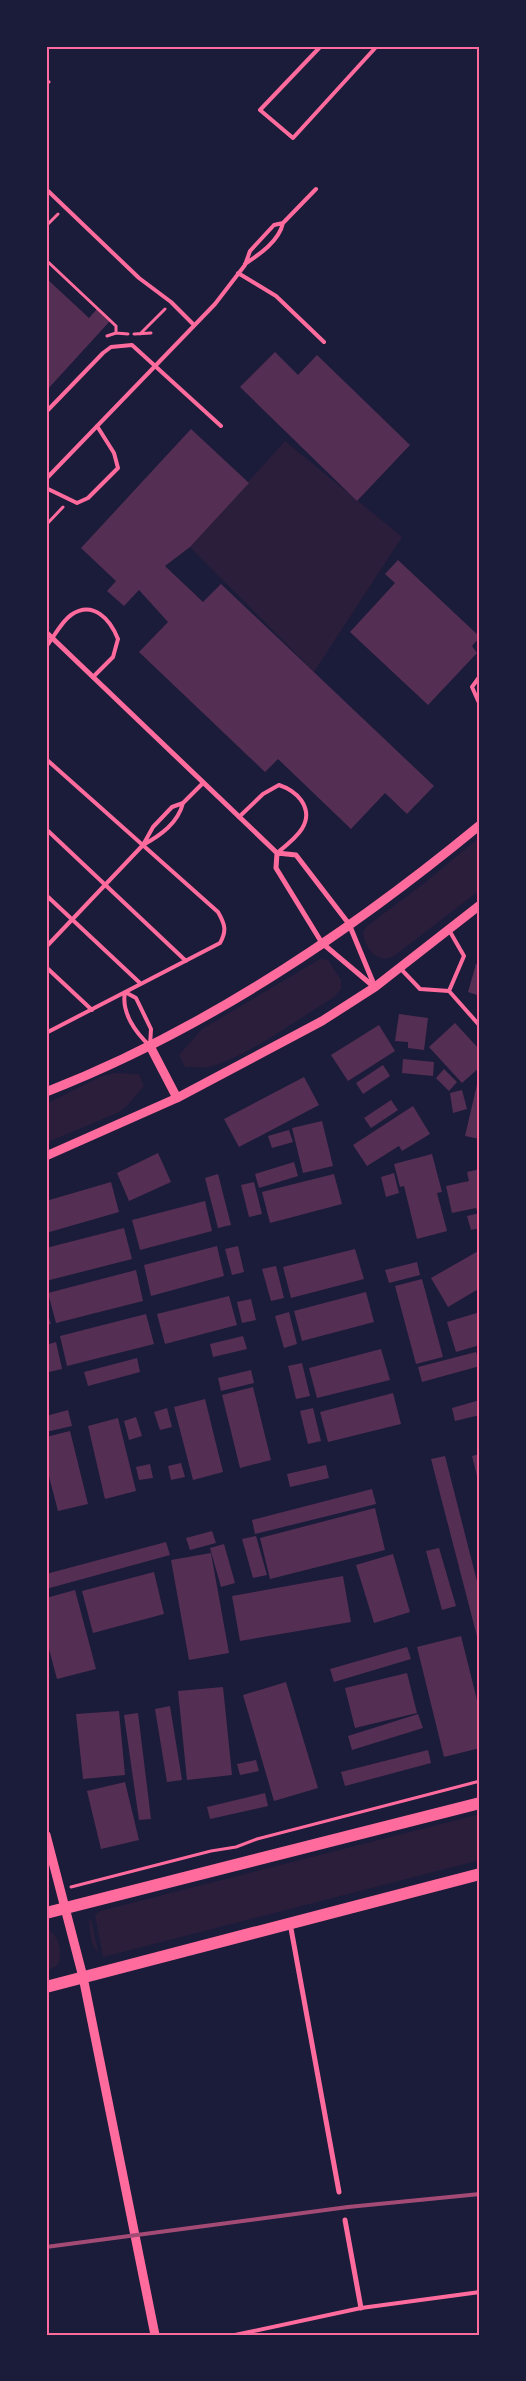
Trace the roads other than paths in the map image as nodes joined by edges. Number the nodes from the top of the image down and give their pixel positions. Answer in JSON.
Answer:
{"nodes":[{"id":1,"x":321,"y":46,"type":"edge"},
{"id":2,"x":377,"y":46,"type":"edge"},
{"id":3,"x":46,"y":189,"type":"edge"},
{"id":4,"x":316,"y":189,"type":"dead end"},
{"id":5,"x":283,"y":223,"type":"junction"},
{"id":6,"x":245,"y":265,"type":"junction"},
{"id":7,"x":238,"y":273,"type":"junction"},
{"id":8,"x":194,"y":325,"type":"junction"},
{"id":9,"x":324,"y":342,"type":"dead end"},
{"id":10,"x":155,"y":366,"type":"junction"},
{"id":11,"x":46,"y":412,"type":"edge"},
{"id":12,"x":97,"y":426,"type":"junction"},
{"id":13,"x":221,"y":426,"type":"dead end"},
{"id":14,"x":46,"y":479,"type":"edge"},
{"id":15,"x":46,"y":488,"type":"edge"},
{"id":16,"x":46,"y":632,"type":"edge"},
{"id":17,"x":53,"y":638,"type":"junction"},
{"id":18,"x":46,"y":647,"type":"edge"},
{"id":19,"x":480,"y":676,"type":"edge"},
{"id":20,"x":93,"y":677,"type":"junction"},
{"id":21,"x":480,"y":705,"type":"edge"},
{"id":22,"x":46,"y":759,"type":"edge"},
{"id":23,"x":203,"y":783,"type":"junction"},
{"id":24,"x":183,"y":803,"type":"junction"},
{"id":25,"x":239,"y":817,"type":"junction"},
{"id":26,"x":480,"y":824,"type":"edge"},
{"id":27,"x":46,"y":829,"type":"edge"},
{"id":28,"x":143,"y":845,"type":"junction"},
{"id":29,"x":277,"y":854,"type":"junction"},
{"id":30,"x":105,"y":885,"type":"junction"},
{"id":31,"x":46,"y":895,"type":"edge"},
{"id":32,"x":480,"y":905,"type":"edge"},
{"id":33,"x":72,"y":920,"type":"junction"},
{"id":34,"x":348,"y":924,"type":"junction"},
{"id":35,"x":449,"y":930,"type":"junction"},
{"id":36,"x":322,"y":943,"type":"junction"},
{"id":37,"x":46,"y":947,"type":"edge"},
{"id":38,"x":186,"y":961,"type":"junction"},
{"id":39,"x":46,"y":967,"type":"edge"},
{"id":40,"x":400,"y":968,"type":"junction"},
{"id":41,"x":141,"y":984,"type":"junction"},
{"id":42,"x":375,"y":988,"type":"junction"},
{"id":43,"x":449,"y":991,"type":"junction"},
{"id":44,"x":125,"y":992,"type":"junction"},
{"id":45,"x":92,"y":1010,"type":"junction"},
{"id":46,"x":480,"y":1026,"type":"edge"},
{"id":47,"x":46,"y":1034,"type":"edge"},
{"id":48,"x":150,"y":1046,"type":"junction"},
{"id":49,"x":46,"y":1092,"type":"edge"},
{"id":50,"x":177,"y":1098,"type":"junction"},
{"id":51,"x":46,"y":1156,"type":"edge"},
{"id":52,"x":480,"y":1803,"type":"edge"},
{"id":53,"x":46,"y":1837,"type":"edge"},
{"id":54,"x":480,"y":1874,"type":"edge"},
{"id":55,"x":64,"y":1909,"type":"junction"},
{"id":56,"x":46,"y":1914,"type":"edge"},
{"id":57,"x":290,"y":1922,"type":"junction"},
{"id":58,"x":83,"y":1977,"type":"junction"},
{"id":59,"x":46,"y":1987,"type":"edge"},
{"id":60,"x":340,"y":2192,"type":"dead end"},
{"id":61,"x":345,"y":2220,"type":"dead end"},
{"id":62,"x":480,"y":2292,"type":"edge"},
{"id":63,"x":361,"y":2308,"type":"junction"},
{"id":64,"x":155,"y":2335,"type":"edge"},
{"id":65,"x":235,"y":2335,"type":"edge"}],
"edges":[{"from":1,"to":2,"type":"lane"},
{"from":3,"to":8,"type":"lane"},
{"from":4,"to":5,"type":"lane"},
{"from":5,"to":6,"type":"lane"},
{"from":5,"to":6,"type":"lane"},
{"from":6,"to":7,"type":"lane"},
{"from":7,"to":8,"type":"lane"},
{"from":7,"to":9,"type":"lane"},
{"from":8,"to":10,"type":"lane"},
{"from":10,"to":11,"type":"lane"},
{"from":10,"to":12,"type":"lane"},
{"from":10,"to":13,"type":"lane"},
{"from":12,"to":14,"type":"lane"},
{"from":12,"to":15,"type":"lane"},
{"from":16,"to":17,"type":"street"},
{"from":17,"to":18,"type":"lane"},
{"from":17,"to":20,"type":"street"},
{"from":17,"to":20,"type":"lane"},
{"from":19,"to":21,"type":"lane"},
{"from":20,"to":23,"type":"street"},
{"from":22,"to":28,"type":"lane"},
{"from":23,"to":24,"type":"lane"},
{"from":23,"to":25,"type":"street"},
{"from":24,"to":28,"type":"lane"},
{"from":24,"to":28,"type":"lane"},
{"from":25,"to":29,"type":"street"},
{"from":25,"to":29,"type":"lane"},
{"from":26,"to":34,"type":"street"},
{"from":27,"to":30,"type":"lane"},
{"from":28,"to":30,"type":"lane"},
{"from":28,"to":38,"type":"lane"},
{"from":29,"to":34,"type":"street"},
{"from":29,"to":36,"type":"street"},
{"from":30,"to":33,"type":"lane"},
{"from":30,"to":38,"type":"lane"},
{"from":31,"to":33,"type":"lane"},
{"from":32,"to":35,"type":"street"},
{"from":33,"to":37,"type":"lane"},
{"from":33,"to":41,"type":"lane"},
{"from":34,"to":36,"type":"street"},
{"from":34,"to":42,"type":"street"},
{"from":35,"to":40,"type":"street"},
{"from":35,"to":43,"type":"lane"},
{"from":36,"to":42,"type":"street"},
{"from":36,"to":48,"type":"street"},
{"from":38,"to":41,"type":"lane"},
{"from":39,"to":45,"type":"lane"},
{"from":40,"to":42,"type":"street"},
{"from":40,"to":43,"type":"lane"},
{"from":41,"to":44,"type":"lane"},
{"from":42,"to":50,"type":"street"},
{"from":43,"to":46,"type":"lane"},
{"from":44,"to":45,"type":"lane"},
{"from":44,"to":48,"type":"lane"},
{"from":44,"to":48,"type":"lane"},
{"from":45,"to":47,"type":"lane"},
{"from":48,"to":49,"type":"street"},
{"from":48,"to":50,"type":"street"},
{"from":50,"to":51,"type":"street"},
{"from":52,"to":55,"type":"main road"},
{"from":53,"to":55,"type":"street"},
{"from":54,"to":57,"type":"main road"},
{"from":55,"to":56,"type":"main road"},
{"from":55,"to":58,"type":"street"},
{"from":57,"to":58,"type":"main road"},
{"from":57,"to":60,"type":"street"},
{"from":58,"to":59,"type":"main road"},
{"from":58,"to":64,"type":"street"},
{"from":61,"to":63,"type":"street"},
{"from":62,"to":63,"type":"lane"},
{"from":63,"to":65,"type":"lane"}]}
